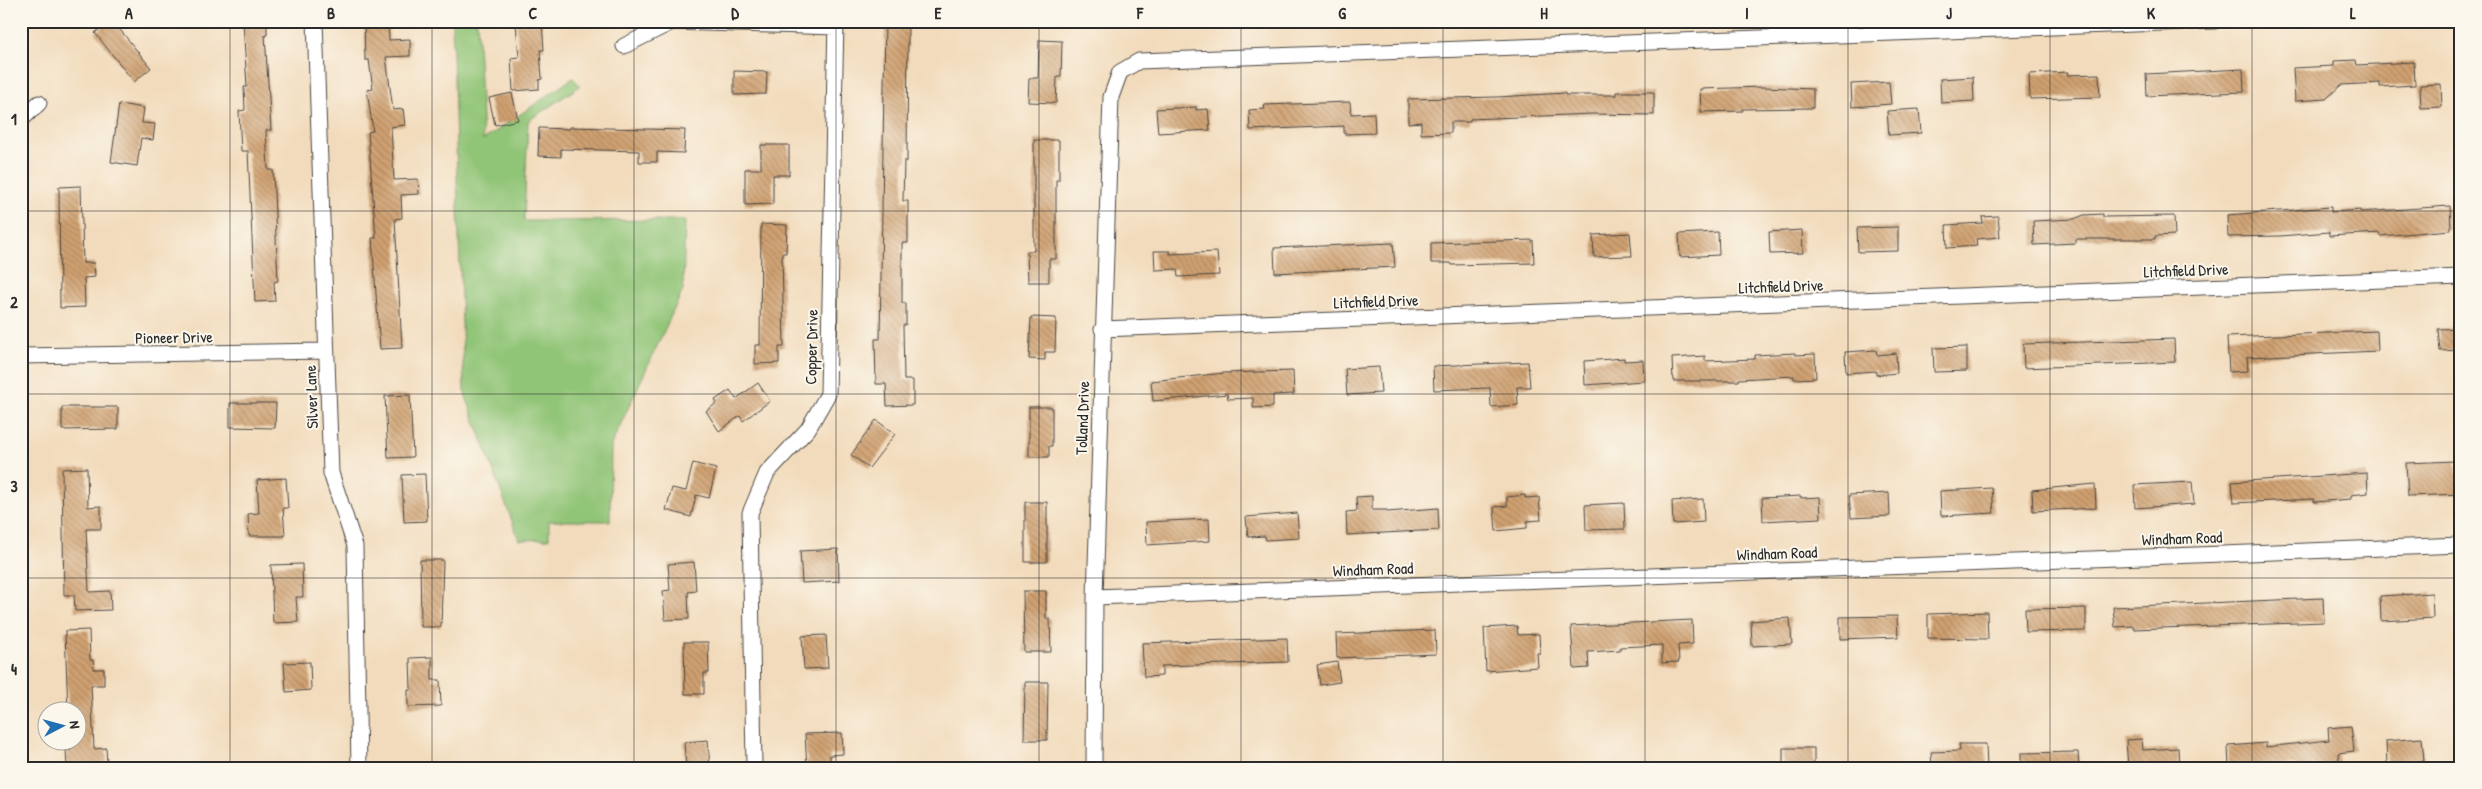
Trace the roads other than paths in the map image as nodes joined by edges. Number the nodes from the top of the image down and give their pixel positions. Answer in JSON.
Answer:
{"nodes":[{"id":1,"x":315,"y":21,"type":"edge"},
{"id":2,"x":2214,"y":21,"type":"edge"},
{"id":3,"x":836,"y":24,"type":"edge"},
{"id":4,"x":624,"y":46,"type":"dead end"},
{"id":5,"x":40,"y":103,"type":"dead end"},
{"id":6,"x":21,"y":120,"type":"edge"},
{"id":7,"x":2461,"y":277,"type":"edge"},
{"id":8,"x":1102,"y":329,"type":"junction"},
{"id":9,"x":326,"y":351,"type":"junction"},
{"id":10,"x":21,"y":356,"type":"edge"},
{"id":11,"x":2461,"y":545,"type":"edge"},
{"id":12,"x":1095,"y":597,"type":"junction"},
{"id":13,"x":359,"y":768,"type":"edge"},
{"id":14,"x":754,"y":768,"type":"edge"},
{"id":15,"x":1094,"y":768,"type":"edge"}],
"edges":[{"from":1,"to":9,"type":"street","name":"Silver Lane"},
{"from":2,"to":8,"type":"street","name":"Tolland Drive"},
{"from":3,"to":4,"type":"street"},
{"from":3,"to":14,"type":"street","name":"Copper Drive"},
{"from":5,"to":6,"type":"street"},
{"from":7,"to":8,"type":"street","name":"Litchfield Drive"},
{"from":8,"to":12,"type":"street","name":"Tolland Drive"},
{"from":9,"to":10,"type":"street","name":"Pioneer Drive"},
{"from":9,"to":13,"type":"street","name":"Silver Lane"},
{"from":11,"to":12,"type":"street","name":"Windham Road"},
{"from":12,"to":15,"type":"street","name":"Tolland Drive"}]}
